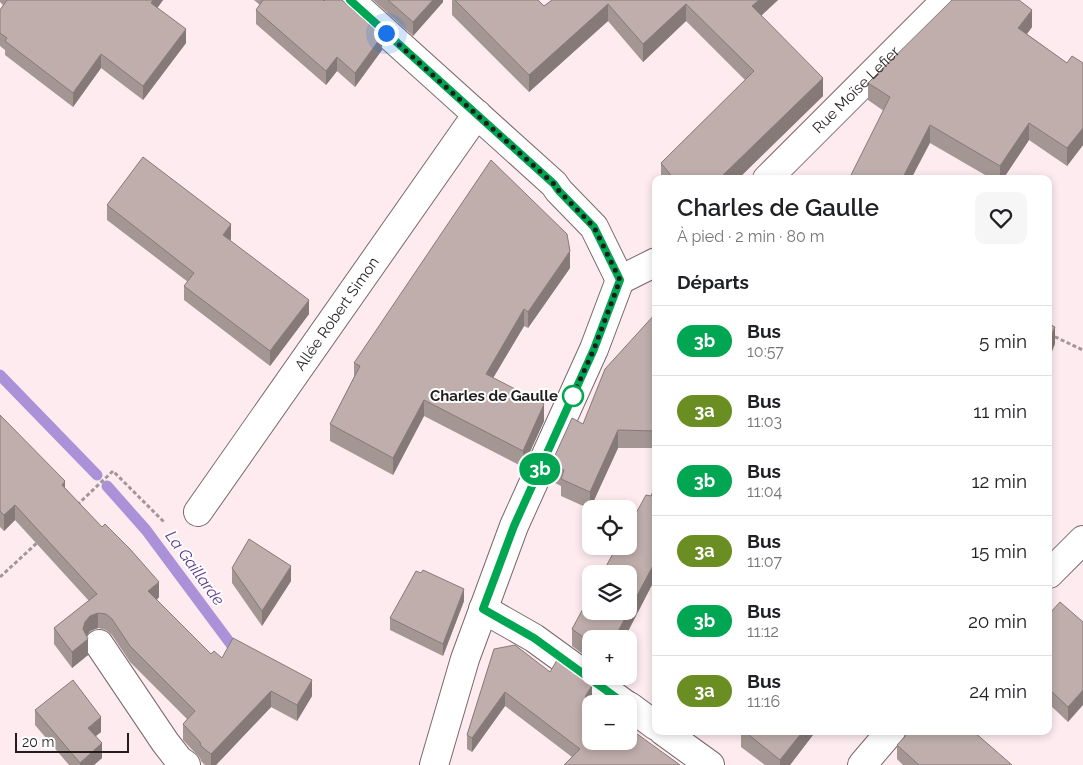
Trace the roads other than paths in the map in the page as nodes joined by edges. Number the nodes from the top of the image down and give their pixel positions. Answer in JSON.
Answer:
{"nodes":[{"id":1,"x":350,"y":0,"type":"edge"},
{"id":2,"x":946,"y":0,"type":"edge"},
{"id":3,"x":477,"y":114,"type":"junction"},
{"id":4,"x":771,"y":175,"type":"edge"},
{"id":5,"x":652,"y":264,"type":"edge"},
{"id":6,"x":620,"y":280,"type":"junction"},
{"id":7,"x":198,"y":512,"type":"road end"},
{"id":8,"x":1083,"y":540,"type":"edge"},
{"id":9,"x":1052,"y":571,"type":"edge"},
{"id":10,"x":483,"y":609,"type":"junction"},
{"id":11,"x":99,"y":644,"type":"dead end"},
{"id":12,"x":613,"y":695,"type":"edge"},
{"id":13,"x":637,"y":712,"type":"edge"},
{"id":14,"x":652,"y":723,"type":"edge"},
{"id":15,"x":669,"y":735,"type":"edge"},
{"id":16,"x":888,"y":735,"type":"edge"},
{"id":17,"x":186,"y":765,"type":"edge"},
{"id":18,"x":434,"y":765,"type":"edge"},
{"id":19,"x":710,"y":765,"type":"edge"},
{"id":20,"x":862,"y":765,"type":"edge"}],
"edges":[{"from":1,"to":3,"type":"street"},
{"from":2,"to":4,"type":"street","name":"Rue Moïse Lefier"},
{"from":3,"to":6,"type":"street"},
{"from":3,"to":7,"type":"street","name":"Allée Robert Simon"},
{"from":5,"to":6,"type":"street"},
{"from":6,"to":10,"type":"street"},
{"from":8,"to":9,"type":"street"},
{"from":10,"to":12,"type":"street"},
{"from":10,"to":18,"type":"street"},
{"from":11,"to":17,"type":"street"},
{"from":13,"to":14,"type":"street"},
{"from":15,"to":19,"type":"street"},
{"from":16,"to":20,"type":"street"}]}
